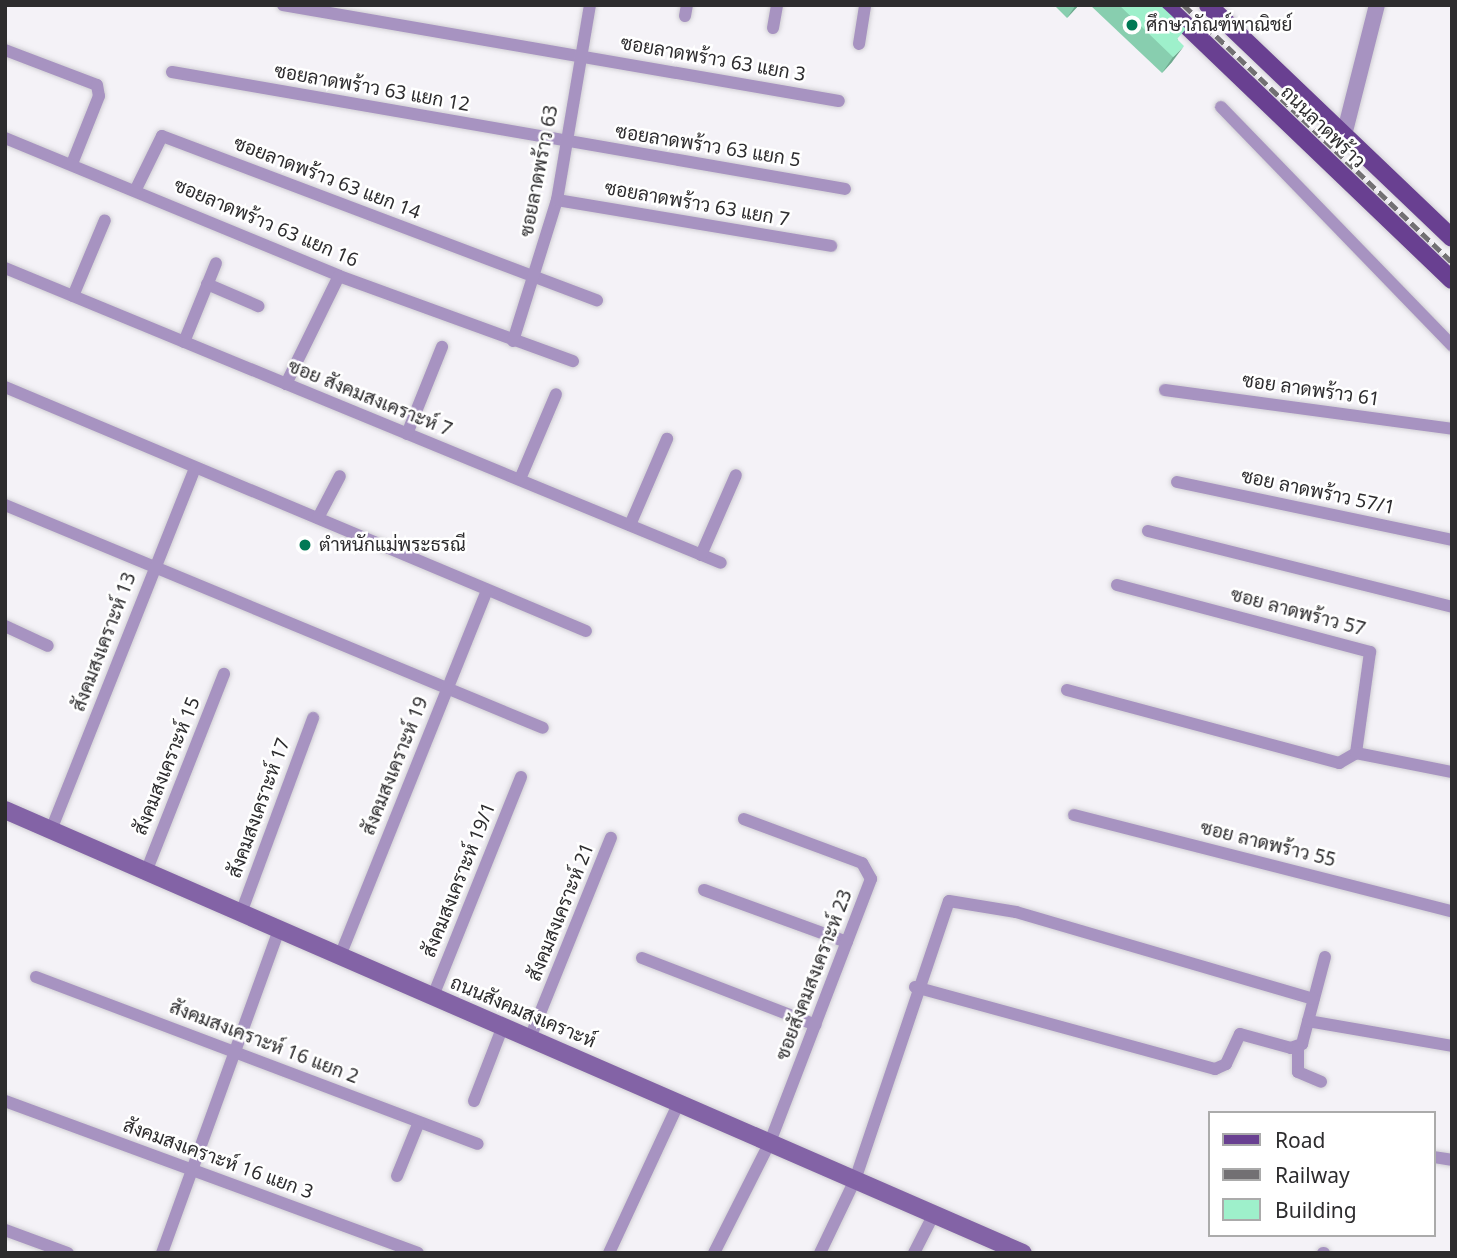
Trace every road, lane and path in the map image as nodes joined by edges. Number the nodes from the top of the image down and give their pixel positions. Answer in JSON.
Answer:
{"nodes":[{"id":1,"x":283,"y":5,"type":"edge"},
{"id":2,"x":590,"y":5,"type":"edge"},
{"id":3,"x":777,"y":5,"type":"edge"},
{"id":4,"x":864,"y":5,"type":"edge"},
{"id":5,"x":1165,"y":5,"type":"edge"},
{"id":6,"x":1377,"y":5,"type":"edge"},
{"id":7,"x":1211,"y":6,"type":"edge"},
{"id":8,"x":773,"y":28,"type":"dead end"},
{"id":9,"x":859,"y":44,"type":"dead end"},
{"id":10,"x":5,"y":50,"type":"edge"},
{"id":11,"x":581,"y":55,"type":"junction"},
{"id":12,"x":172,"y":72,"type":"dead end"},
{"id":13,"x":839,"y":102,"type":"dead end"},
{"id":14,"x":1221,"y":107,"type":"dead end"},
{"id":15,"x":1343,"y":135,"type":"junction"},
{"id":16,"x":5,"y":138,"type":"edge"},
{"id":17,"x":565,"y":142,"type":"junction"},
{"id":18,"x":1324,"y":158,"type":"junction"},
{"id":19,"x":72,"y":164,"type":"junction"},
{"id":20,"x":136,"y":189,"type":"junction"},
{"id":21,"x":845,"y":189,"type":"dead end"},
{"id":22,"x":556,"y":200,"type":"junction"},
{"id":23,"x":105,"y":220,"type":"dead end"},
{"id":24,"x":1452,"y":238,"type":"edge"},
{"id":25,"x":831,"y":246,"type":"dead end"},
{"id":26,"x":216,"y":263,"type":"dead end"},
{"id":27,"x":5,"y":268,"type":"edge"},
{"id":28,"x":338,"y":276,"type":"junction"},
{"id":29,"x":535,"y":277,"type":"junction"},
{"id":30,"x":1452,"y":280,"type":"edge"},
{"id":31,"x":208,"y":284,"type":"junction"},
{"id":32,"x":73,"y":296,"type":"junction"},
{"id":33,"x":597,"y":300,"type":"dead end"},
{"id":34,"x":258,"y":306,"type":"dead end"},
{"id":35,"x":513,"y":341,"type":"junction"},
{"id":36,"x":184,"y":342,"type":"junction"},
{"id":37,"x":1452,"y":345,"type":"edge"},
{"id":38,"x":442,"y":347,"type":"dead end"},
{"id":39,"x":573,"y":361,"type":"dead end"},
{"id":40,"x":286,"y":384,"type":"junction"},
{"id":41,"x":5,"y":387,"type":"edge"},
{"id":42,"x":1165,"y":390,"type":"dead end"},
{"id":43,"x":556,"y":394,"type":"dead end"},
{"id":44,"x":1452,"y":429,"type":"edge"},
{"id":45,"x":407,"y":434,"type":"junction"},
{"id":46,"x":667,"y":439,"type":"dead end"},
{"id":47,"x":195,"y":468,"type":"junction"},
{"id":48,"x":736,"y":475,"type":"dead end"},
{"id":49,"x":340,"y":476,"type":"dead end"},
{"id":50,"x":520,"y":479,"type":"junction"},
{"id":51,"x":1177,"y":482,"type":"dead end"},
{"id":52,"x":5,"y":505,"type":"edge"},
{"id":53,"x":318,"y":519,"type":"junction"},
{"id":54,"x":630,"y":525,"type":"junction"},
{"id":55,"x":1148,"y":531,"type":"dead end"},
{"id":56,"x":1452,"y":540,"type":"edge"},
{"id":57,"x":701,"y":555,"type":"junction"},
{"id":58,"x":720,"y":563,"type":"dead end"},
{"id":59,"x":155,"y":567,"type":"junction"},
{"id":60,"x":1118,"y":585,"type":"dead end"},
{"id":61,"x":487,"y":590,"type":"junction"},
{"id":62,"x":1452,"y":607,"type":"edge"},
{"id":63,"x":5,"y":626,"type":"edge"},
{"id":64,"x":586,"y":631,"type":"dead end"},
{"id":65,"x":48,"y":646,"type":"dead end"},
{"id":66,"x":224,"y":674,"type":"dead end"},
{"id":67,"x":447,"y":687,"type":"junction"},
{"id":68,"x":1067,"y":690,"type":"dead end"},
{"id":69,"x":313,"y":718,"type":"dead end"},
{"id":70,"x":543,"y":728,"type":"dead end"},
{"id":71,"x":1356,"y":753,"type":"junction"},
{"id":72,"x":1452,"y":772,"type":"edge"},
{"id":73,"x":521,"y":777,"type":"dead end"},
{"id":74,"x":5,"y":810,"type":"edge"},
{"id":75,"x":1074,"y":815,"type":"dead end"},
{"id":76,"x":744,"y":819,"type":"dead end"},
{"id":77,"x":51,"y":830,"type":"junction"},
{"id":78,"x":611,"y":838,"type":"dead end"},
{"id":79,"x":146,"y":872,"type":"junction"},
{"id":80,"x":704,"y":890,"type":"dead end"},
{"id":81,"x":1452,"y":911,"type":"edge"},
{"id":82,"x":241,"y":913,"type":"junction"},
{"id":83,"x":279,"y":929,"type":"junction"},
{"id":84,"x":847,"y":942,"type":"junction"},
{"id":85,"x":340,"y":956,"type":"junction"},
{"id":86,"x":1325,"y":957,"type":"dead end"},
{"id":87,"x":642,"y":958,"type":"dead end"},
{"id":88,"x":36,"y":977,"type":"dead end"},
{"id":89,"x":915,"y":987,"type":"junction"},
{"id":90,"x":433,"y":996,"type":"junction"},
{"id":91,"x":1314,"y":999,"type":"junction"},
{"id":92,"x":1308,"y":1021,"type":"junction"},
{"id":93,"x":816,"y":1025,"type":"junction"},
{"id":94,"x":503,"y":1026,"type":"junction"},
{"id":95,"x":530,"y":1038,"type":"junction"},
{"id":96,"x":1452,"y":1046,"type":"edge"},
{"id":97,"x":1298,"y":1047,"type":"junction"},
{"id":98,"x":236,"y":1050,"type":"junction"},
{"id":99,"x":1321,"y":1082,"type":"dead end"},
{"id":100,"x":5,"y":1101,"type":"edge"},
{"id":101,"x":474,"y":1101,"type":"dead end"},
{"id":102,"x":679,"y":1102,"type":"junction"},
{"id":103,"x":419,"y":1122,"type":"junction"},
{"id":104,"x":770,"y":1142,"type":"junction"},
{"id":105,"x":478,"y":1144,"type":"dead end"},
{"id":106,"x":193,"y":1170,"type":"junction"},
{"id":107,"x":397,"y":1176,"type":"dead end"},
{"id":108,"x":855,"y":1180,"type":"junction"},
{"id":109,"x":934,"y":1214,"type":"junction"},
{"id":110,"x":5,"y":1230,"type":"edge"},
{"id":111,"x":68,"y":1253,"type":"edge"},
{"id":112,"x":162,"y":1253,"type":"edge"},
{"id":113,"x":418,"y":1253,"type":"edge"},
{"id":114,"x":609,"y":1253,"type":"edge"},
{"id":115,"x":715,"y":1253,"type":"edge"},
{"id":116,"x":820,"y":1253,"type":"edge"},
{"id":117,"x":914,"y":1253,"type":"edge"},
{"id":118,"x":1023,"y":1253,"type":"edge"}],
"edges":[{"from":1,"to":11,"type":"street","name":"ซอยลาดพร้าว 63 แยก 3"},
{"from":2,"to":11,"type":"street","name":"ซอยลาดพร้าว 63"},
{"from":3,"to":8,"type":"street"},
{"from":4,"to":9,"type":"street"},
{"from":5,"to":18,"type":"main road","name":"ถนนลาดพร้าว"},
{"from":6,"to":15,"type":"street"},
{"from":7,"to":15,"type":"main road","name":"ถนนลาดพร้าว"},
{"from":10,"to":19,"type":"street"},
{"from":11,"to":13,"type":"street","name":"ซอยลาดพร้าว 63 แยก 3"},
{"from":11,"to":17,"type":"street","name":"ซอยลาดพร้าว 63"},
{"from":12,"to":17,"type":"street","name":"ซอยลาดพร้าว 63 แยก 12"},
{"from":14,"to":37,"type":"street"},
{"from":15,"to":18,"type":"main road"},
{"from":15,"to":24,"type":"main road","name":"ถนนลาดพร้าว"},
{"from":16,"to":19,"type":"street","name":"ซอยลาดพร้าว 63 แยก 16"},
{"from":17,"to":21,"type":"street","name":"ซอยลาดพร้าว 63 แยก 5"},
{"from":17,"to":22,"type":"street","name":"ซอยลาดพร้าว 63"},
{"from":18,"to":30,"type":"main road","name":"ถนนลาดพร้าว"},
{"from":19,"to":20,"type":"street","name":"ซอยลาดพร้าว 63 แยก 16"},
{"from":20,"to":28,"type":"street","name":"ซอยลาดพร้าว 63 แยก 16"},
{"from":20,"to":29,"type":"street","name":"ซอยลาดพร้าว 63 แยก 14"},
{"from":22,"to":25,"type":"street","name":"ซอยลาดพร้าว 63 แยก 7"},
{"from":22,"to":29,"type":"street","name":"ซอยลาดพร้าว 63"},
{"from":23,"to":32,"type":"street"},
{"from":26,"to":31,"type":"street"},
{"from":27,"to":32,"type":"street","name":"ซอย สังคมสงเคราะห์ 7"},
{"from":28,"to":35,"type":"street","name":"ซอยลาดพร้าว 63 แยก 16"},
{"from":28,"to":40,"type":"street"},
{"from":29,"to":33,"type":"street"},
{"from":29,"to":35,"type":"street","name":"ซอยลาดพร้าว 63"},
{"from":31,"to":34,"type":"street"},
{"from":31,"to":36,"type":"street"},
{"from":32,"to":36,"type":"street","name":"ซอย สังคมสงเคราะห์ 7"},
{"from":35,"to":39,"type":"street","name":"ซอยลาดพร้าว 63 แยก 16"},
{"from":36,"to":40,"type":"street","name":"ซอย สังคมสงเคราะห์ 7"},
{"from":38,"to":45,"type":"street"},
{"from":40,"to":45,"type":"street","name":"ซอย สังคมสงเคราะห์ 7"},
{"from":41,"to":47,"type":"street"},
{"from":42,"to":44,"type":"street","name":"ซอย ลาดพร้าว 61"},
{"from":43,"to":50,"type":"street"},
{"from":45,"to":50,"type":"street","name":"ซอย สังคมสงเคราะห์ 7"},
{"from":46,"to":54,"type":"street"},
{"from":47,"to":53,"type":"street"},
{"from":47,"to":59,"type":"street","name":"สังคมสงเคราะห์ 13"},
{"from":48,"to":57,"type":"street"},
{"from":49,"to":53,"type":"street"},
{"from":50,"to":54,"type":"street","name":"ซอย สังคมสงเคราะห์ 7"},
{"from":51,"to":56,"type":"street","name":"ซอย ลาดพร้าว 57/1"},
{"from":52,"to":59,"type":"street"},
{"from":53,"to":61,"type":"street"},
{"from":54,"to":57,"type":"street","name":"ซอย สังคมสงเคราะห์ 7"},
{"from":55,"to":62,"type":"street"},
{"from":57,"to":58,"type":"street","name":"ซอย สังคมสงเคราะห์ 7"},
{"from":59,"to":67,"type":"street"},
{"from":59,"to":77,"type":"street","name":"สังคมสงเคราะห์ 13"},
{"from":60,"to":71,"type":"street","name":"ซอย ลาดพร้าว 57"},
{"from":61,"to":64,"type":"street"},
{"from":61,"to":67,"type":"street","name":"สังคมสงเคราะห์ 19"},
{"from":63,"to":65,"type":"street"},
{"from":66,"to":79,"type":"street","name":"สังคมสงเคราะห์ 15"},
{"from":67,"to":70,"type":"street"},
{"from":67,"to":85,"type":"street","name":"สังคมสงเคราะห์ 19"},
{"from":68,"to":71,"type":"street"},
{"from":69,"to":82,"type":"street","name":"สังคมสงเคราะห์ 17"},
{"from":71,"to":72,"type":"street"},
{"from":73,"to":90,"type":"street","name":"สังคมสงเคราะห์ 19/1"},
{"from":74,"to":77,"type":"main road","name":"ถนนสังคมสงเคราะห์"},
{"from":75,"to":81,"type":"street","name":"ซอย ลาดพร้าว 55"},
{"from":76,"to":84,"type":"street","name":"ซอยสังคมสงเคราะห์ 23"},
{"from":77,"to":79,"type":"main road","name":"ถนนสังคมสงเคราะห์"},
{"from":78,"to":95,"type":"street","name":"สังคมสงเคราะห์ 21"},
{"from":79,"to":82,"type":"main road","name":"ถนนสังคมสงเคราะห์"},
{"from":80,"to":84,"type":"street"},
{"from":82,"to":83,"type":"main road","name":"ถนนสังคมสงเคราะห์"},
{"from":83,"to":85,"type":"main road","name":"ถนนสังคมสงเคราะห์"},
{"from":83,"to":98,"type":"street"},
{"from":84,"to":93,"type":"street","name":"ซอยสังคมสงเคราะห์ 23"},
{"from":85,"to":90,"type":"main road","name":"ถนนสังคมสงเคราะห์"},
{"from":86,"to":91,"type":"street"},
{"from":87,"to":93,"type":"street"},
{"from":88,"to":98,"type":"street","name":"สังคมสงเคราะห์ 16 แยก 2"},
{"from":89,"to":91,"type":"street"},
{"from":89,"to":97,"type":"street"},
{"from":89,"to":108,"type":"street"},
{"from":90,"to":94,"type":"main road","name":"ถนนสังคมสงเคราะห์"},
{"from":91,"to":92,"type":"street"},
{"from":92,"to":96,"type":"street"},
{"from":92,"to":97,"type":"street"},
{"from":93,"to":104,"type":"street","name":"ซอยสังคมสงเคราะห์ 23"},
{"from":94,"to":95,"type":"main road","name":"ถนนสังคมสงเคราะห์"},
{"from":94,"to":101,"type":"street"},
{"from":95,"to":102,"type":"main road","name":"ถนนสังคมสงเคราะห์"},
{"from":97,"to":99,"type":"street"},
{"from":98,"to":103,"type":"street","name":"สังคมสงเคราะห์ 16 แยก 2"},
{"from":98,"to":106,"type":"street"},
{"from":100,"to":106,"type":"street","name":"สังคมสงเคราะห์ 16 แยก 3"},
{"from":102,"to":104,"type":"main road","name":"ถนนสังคมสงเคราะห์"},
{"from":102,"to":114,"type":"street"},
{"from":103,"to":105,"type":"street","name":"สังคมสงเคราะห์ 16 แยก 2"},
{"from":103,"to":107,"type":"street"},
{"from":104,"to":108,"type":"main road","name":"ถนนสังคมสงเคราะห์"},
{"from":104,"to":115,"type":"street","name":"ซอยสังคมสงเคราะห์ 23"},
{"from":106,"to":112,"type":"street"},
{"from":106,"to":113,"type":"street","name":"สังคมสงเคราะห์ 16 แยก 3"},
{"from":108,"to":109,"type":"main road","name":"ถนนสังคมสงเคราะห์"},
{"from":108,"to":116,"type":"street"},
{"from":109,"to":117,"type":"street"},
{"from":109,"to":118,"type":"main road","name":"ถนนสังคมสงเคราะห์"},
{"from":110,"to":111,"type":"street"}]}
